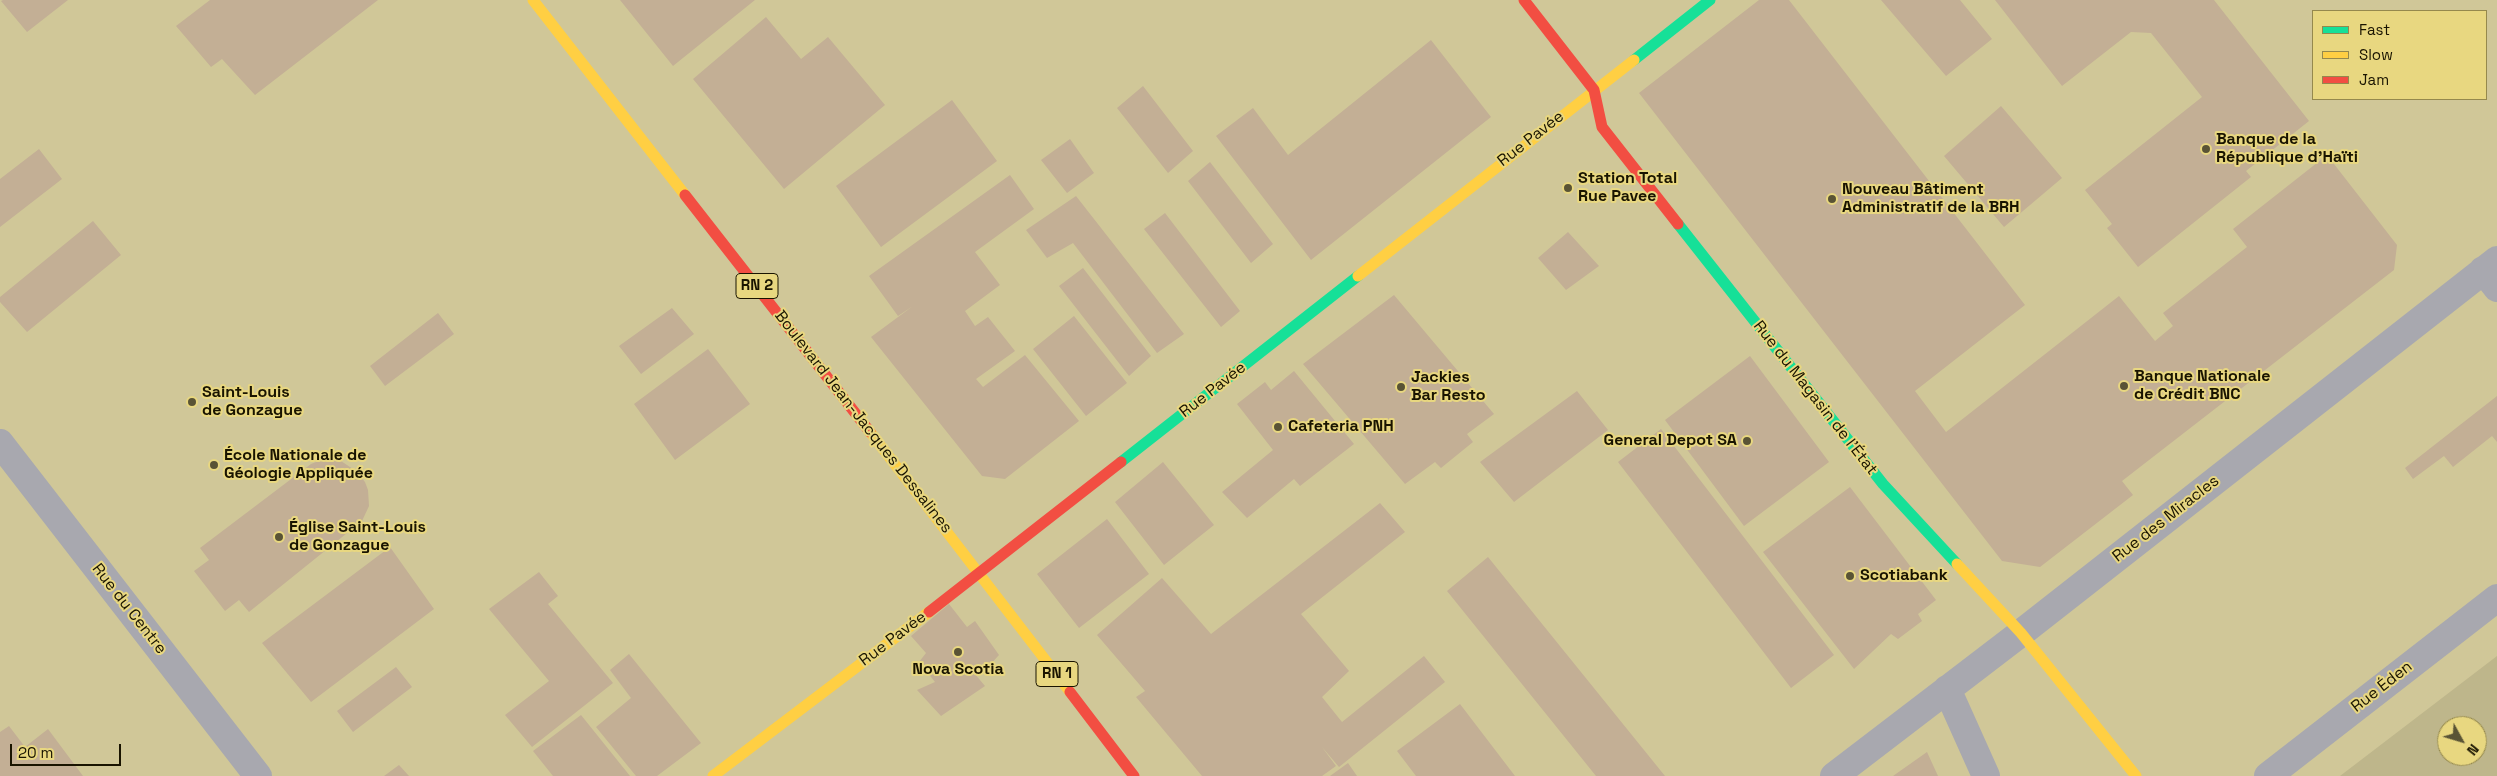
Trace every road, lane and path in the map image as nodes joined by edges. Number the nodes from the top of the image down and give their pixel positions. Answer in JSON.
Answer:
{"nodes":[{"id":1,"x":533,"y":0,"type":"edge"},
{"id":2,"x":1524,"y":0,"type":"edge"},
{"id":3,"x":1710,"y":0,"type":"edge"},
{"id":4,"x":1594,"y":90,"type":"junction"},
{"id":5,"x":2492,"y":273,"type":"edge"},
{"id":6,"x":0,"y":443,"type":"edge"},
{"id":7,"x":980,"y":573,"type":"junction"},
{"id":8,"x":2497,"y":598,"type":"edge"},
{"id":9,"x":2021,"y":633,"type":"junction"},
{"id":10,"x":1947,"y":689,"type":"junction"},
{"id":11,"x":258,"y":776,"type":"edge"},
{"id":12,"x":713,"y":776,"type":"edge"},
{"id":13,"x":1134,"y":776,"type":"edge"},
{"id":14,"x":1834,"y":776,"type":"edge"},
{"id":15,"x":1986,"y":776,"type":"edge"},
{"id":16,"x":2136,"y":776,"type":"edge"},
{"id":17,"x":2268,"y":776,"type":"edge"}],
"edges":[{"from":1,"to":7,"type":"main road","name":"Boulevard Jean-Jacques Dessalines","number":"RN 2"},
{"from":2,"to":4,"type":"main road","name":"Rue du Magasin de l'État"},
{"from":3,"to":4,"type":"main road","name":"Rue Pavée"},
{"from":4,"to":7,"type":"main road","name":"Rue Pavée"},
{"from":4,"to":9,"type":"main road","name":"Rue du Magasin de l'État"},
{"from":5,"to":9,"type":"street","name":"Rue des Miracles"},
{"from":6,"to":11,"type":"street","name":"Rue du Centre"},
{"from":7,"to":12,"type":"main road","name":"Rue Pavée"},
{"from":7,"to":13,"type":"main road","name":"Boulevard Jean-Jacques Dessalines","number":"RN 1"},
{"from":8,"to":17,"type":"street","name":"Rue Éden"},
{"from":9,"to":10,"type":"street","name":"Rue des Miracles"},
{"from":9,"to":16,"type":"main road","name":"Rue du Magasin de l'État"},
{"from":10,"to":14,"type":"street","name":"Rue des Miracles"},
{"from":10,"to":15,"type":"street"}]}
